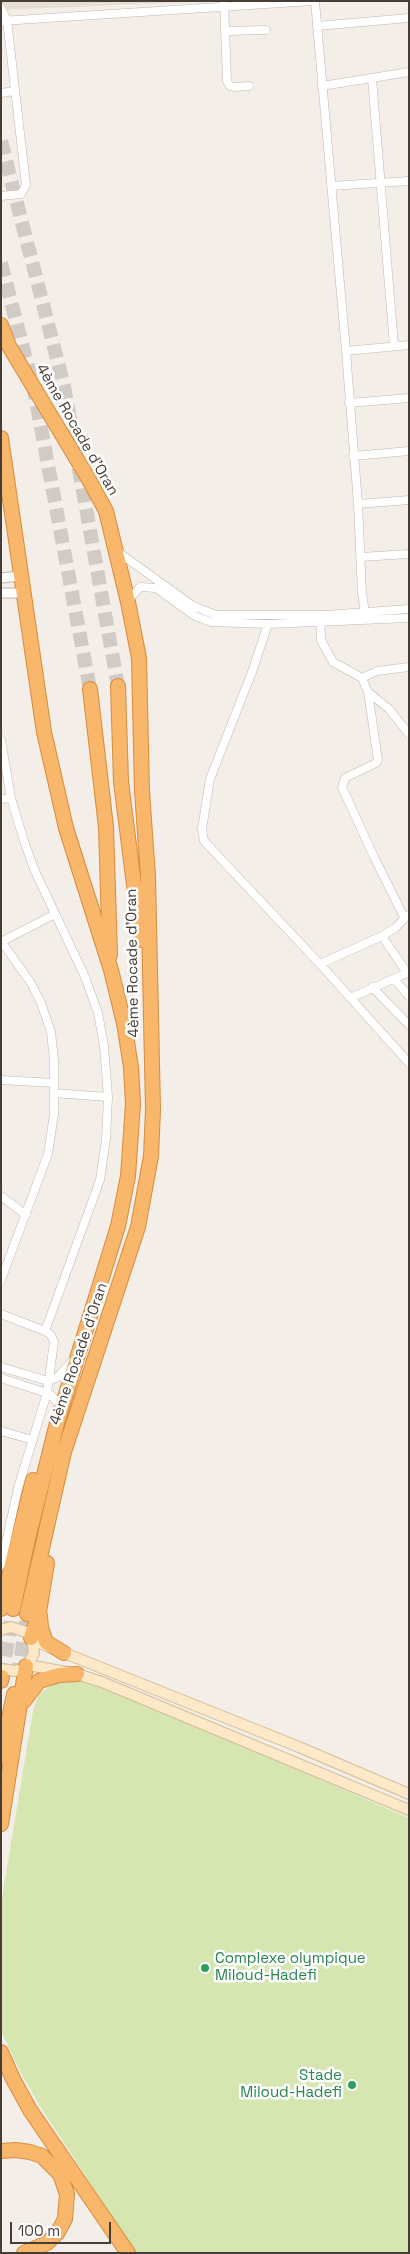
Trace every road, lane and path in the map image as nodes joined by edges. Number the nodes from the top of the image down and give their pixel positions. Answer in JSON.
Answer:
{"nodes":[{"id":1,"x":314,"y":1,"type":"edge"},
{"id":2,"x":224,"y":4,"type":"edge"},
{"id":3,"x":1,"y":8,"type":"edge"},
{"id":4,"x":409,"y":18,"type":"edge"},
{"id":5,"x":4,"y":20,"type":"edge"},
{"id":6,"x":317,"y":26,"type":"junction"},
{"id":7,"x":266,"y":30,"type":"dead end"},
{"id":8,"x":226,"y":31,"type":"junction"},
{"id":9,"x":409,"y":72,"type":"edge"},
{"id":10,"x":372,"y":78,"type":"junction"},
{"id":11,"x":249,"y":86,"type":"dead end"},
{"id":12,"x":322,"y":86,"type":"junction"},
{"id":13,"x":14,"y":91,"type":"junction"},
{"id":14,"x":1,"y":93,"type":"edge"},
{"id":15,"x":409,"y":181,"type":"edge"},
{"id":16,"x":381,"y":184,"type":"junction"},
{"id":17,"x":331,"y":186,"type":"junction"},
{"id":18,"x":1,"y":196,"type":"edge"},
{"id":19,"x":1,"y":325,"type":"edge"},
{"id":20,"x":409,"y":345,"type":"edge"},
{"id":21,"x":394,"y":346,"type":"junction"},
{"id":22,"x":346,"y":351,"type":"junction"},
{"id":23,"x":409,"y":398,"type":"edge"},
{"id":24,"x":349,"y":403,"type":"junction"},
{"id":25,"x":1,"y":438,"type":"edge"},
{"id":26,"x":409,"y":451,"type":"edge"},
{"id":27,"x":353,"y":456,"type":"junction"},
{"id":28,"x":409,"y":500,"type":"edge"},
{"id":29,"x":358,"y":504,"type":"junction"},
{"id":30,"x":116,"y":549,"type":"junction"},
{"id":31,"x":409,"y":554,"type":"edge"},
{"id":32,"x":360,"y":557,"type":"junction"},
{"id":33,"x":21,"y":576,"type":"junction"},
{"id":34,"x":1,"y":578,"type":"edge"},
{"id":35,"x":1,"y":593,"type":"edge"},
{"id":36,"x":23,"y":593,"type":"junction"},
{"id":37,"x":128,"y":602,"type":"junction"},
{"id":38,"x":409,"y":609,"type":"edge"},
{"id":39,"x":192,"y":610,"type":"junction"},
{"id":40,"x":366,"y":616,"type":"junction"},
{"id":41,"x":409,"y":618,"type":"edge"},
{"id":42,"x":320,"y":619,"type":"junction"},
{"id":43,"x":268,"y":624,"type":"junction"},
{"id":44,"x":409,"y":667,"type":"edge"},
{"id":45,"x":362,"y":678,"type":"junction"},
{"id":46,"x":118,"y":686,"type":"tunnel mouth"},
{"id":47,"x":90,"y":689,"type":"tunnel mouth"},
{"id":48,"x":368,"y":692,"type":"junction"},
{"id":49,"x":409,"y":734,"type":"edge"},
{"id":50,"x":1,"y":742,"type":"edge"},
{"id":51,"x":12,"y":798,"type":"junction"},
{"id":52,"x":1,"y":799,"type":"edge"},
{"id":53,"x":55,"y":914,"type":"junction"},
{"id":54,"x":407,"y":916,"type":"edge"},
{"id":55,"x":382,"y":936,"type":"junction"},
{"id":56,"x":1,"y":941,"type":"edge"},
{"id":57,"x":320,"y":964,"type":"junction"},
{"id":58,"x":111,"y":970,"type":"junction"},
{"id":59,"x":408,"y":973,"type":"edge"},
{"id":60,"x":394,"y":979,"type":"junction"},
{"id":61,"x":372,"y":987,"type":"junction"},
{"id":62,"x":149,"y":990,"type":"junction"},
{"id":63,"x":409,"y":996,"type":"edge"},
{"id":64,"x":350,"y":998,"type":"junction"},
{"id":65,"x":409,"y":1025,"type":"edge"},
{"id":66,"x":409,"y":1063,"type":"edge"},
{"id":67,"x":1,"y":1080,"type":"edge"},
{"id":68,"x":54,"y":1083,"type":"junction"},
{"id":69,"x":54,"y":1093,"type":"junction"},
{"id":70,"x":108,"y":1097,"type":"junction"},
{"id":71,"x":1,"y":1196,"type":"edge"},
{"id":72,"x":26,"y":1215,"type":"junction"},
{"id":73,"x":5,"y":1262,"type":"edge"},
{"id":74,"x":1,"y":1280,"type":"edge"},
{"id":75,"x":1,"y":1314,"type":"edge"},
{"id":76,"x":45,"y":1330,"type":"junction"},
{"id":77,"x":82,"y":1341,"type":"junction"},
{"id":78,"x":72,"y":1361,"type":"junction"},
{"id":79,"x":1,"y":1367,"type":"edge"},
{"id":80,"x":1,"y":1378,"type":"edge"},
{"id":81,"x":48,"y":1381,"type":"junction"},
{"id":82,"x":47,"y":1393,"type":"junction"},
{"id":83,"x":58,"y":1403,"type":"junction"},
{"id":84,"x":1,"y":1431,"type":"edge"},
{"id":85,"x":33,"y":1440,"type":"junction"},
{"id":86,"x":1,"y":1565,"type":"edge"},
{"id":87,"x":4,"y":1606,"type":"edge"},
{"id":88,"x":33,"y":1613,"type":"junction"},
{"id":89,"x":1,"y":1630,"type":"edge"},
{"id":90,"x":31,"y":1639,"type":"junction"},
{"id":91,"x":64,"y":1653,"type":"junction"},
{"id":92,"x":1,"y":1669,"type":"edge"},
{"id":93,"x":24,"y":1670,"type":"junction"},
{"id":94,"x":77,"y":1674,"type":"junction"},
{"id":95,"x":21,"y":1706,"type":"junction"},
{"id":96,"x":1,"y":1757,"type":"edge"},
{"id":97,"x":409,"y":1794,"type":"edge"},
{"id":98,"x":409,"y":1810,"type":"edge"},
{"id":99,"x":1,"y":1824,"type":"edge"},
{"id":100,"x":1,"y":2052,"type":"edge"},
{"id":101,"x":1,"y":2151,"type":"edge"},
{"id":102,"x":24,"y":2253,"type":"edge"},
{"id":103,"x":128,"y":2253,"type":"edge"}],
"edges":[{"from":1,"to":2,"type":"street"},
{"from":1,"to":6,"type":"street"},
{"from":2,"to":5,"type":"street"},
{"from":2,"to":8,"type":"street"},
{"from":3,"to":5,"type":"street"},
{"from":4,"to":6,"type":"street"},
{"from":5,"to":13,"type":"street"},
{"from":6,"to":12,"type":"street"},
{"from":7,"to":8,"type":"street"},
{"from":8,"to":11,"type":"street"},
{"from":9,"to":10,"type":"street"},
{"from":10,"to":12,"type":"street"},
{"from":10,"to":16,"type":"street"},
{"from":12,"to":17,"type":"street"},
{"from":13,"to":14,"type":"street"},
{"from":13,"to":18,"type":"street"},
{"from":15,"to":16,"type":"street"},
{"from":16,"to":17,"type":"street"},
{"from":16,"to":21,"type":"street"},
{"from":17,"to":22,"type":"street"},
{"from":19,"to":30,"type":"highway","name":"4ème Rocade d'Oran"},
{"from":20,"to":21,"type":"street"},
{"from":21,"to":22,"type":"street"},
{"from":22,"to":24,"type":"street"},
{"from":23,"to":24,"type":"street"},
{"from":24,"to":27,"type":"street"},
{"from":25,"to":33,"type":"highway","name":"4ème Rocade d'Oran"},
{"from":26,"to":27,"type":"street"},
{"from":27,"to":29,"type":"street"},
{"from":28,"to":29,"type":"street"},
{"from":29,"to":32,"type":"street"},
{"from":30,"to":37,"type":"highway","name":"4ème Rocade d'Oran"},
{"from":30,"to":39,"type":"street"},
{"from":31,"to":32,"type":"street"},
{"from":32,"to":40,"type":"street"},
{"from":33,"to":34,"type":"street"},
{"from":33,"to":36,"type":"highway","name":"4ème Rocade d'Oran"},
{"from":35,"to":36,"type":"street"},
{"from":36,"to":58,"type":"highway","name":"4ème Rocade d'Oran"},
{"from":37,"to":39,"type":"street"},
{"from":37,"to":62,"type":"highway","name":"4ème Rocade d'Oran"},
{"from":38,"to":40,"type":"street"},
{"from":39,"to":42,"type":"street"},
{"from":39,"to":43,"type":"street"},
{"from":40,"to":41,"type":"street"},
{"from":40,"to":42,"type":"street"},
{"from":42,"to":43,"type":"street"},
{"from":42,"to":45,"type":"street"},
{"from":43,"to":57,"type":"street"},
{"from":44,"to":45,"type":"street"},
{"from":45,"to":48,"type":"street"},
{"from":46,"to":62,"type":"highway"},
{"from":47,"to":58,"type":"highway"},
{"from":48,"to":49,"type":"street"},
{"from":48,"to":54,"type":"street"},
{"from":50,"to":51,"type":"street"},
{"from":51,"to":52,"type":"street"},
{"from":51,"to":53,"type":"street"},
{"from":53,"to":56,"type":"street"},
{"from":53,"to":70,"type":"street"},
{"from":54,"to":55,"type":"street"},
{"from":55,"to":57,"type":"street"},
{"from":55,"to":59,"type":"street"},
{"from":56,"to":68,"type":"street"},
{"from":57,"to":64,"type":"street"},
{"from":58,"to":77,"type":"highway","name":"4ème Rocade d'Oran"},
{"from":59,"to":60,"type":"street"},
{"from":60,"to":61,"type":"street"},
{"from":60,"to":63,"type":"street"},
{"from":61,"to":64,"type":"street"},
{"from":61,"to":65,"type":"street"},
{"from":62,"to":88,"type":"highway","name":"4ème Rocade d'Oran"},
{"from":64,"to":66,"type":"street"},
{"from":67,"to":68,"type":"street"},
{"from":68,"to":69,"type":"street"},
{"from":69,"to":70,"type":"street"},
{"from":69,"to":72,"type":"street"},
{"from":70,"to":76,"type":"street"},
{"from":71,"to":72,"type":"street"},
{"from":72,"to":73,"type":"street"},
{"from":73,"to":74,"type":"street"},
{"from":75,"to":76,"type":"street"},
{"from":76,"to":81,"type":"street"},
{"from":77,"to":78,"type":"highway"},
{"from":77,"to":87,"type":"highway","name":"4ème Rocade d'Oran"},
{"from":78,"to":81,"type":"street"},
{"from":78,"to":83,"type":"highway"},
{"from":79,"to":81,"type":"street"},
{"from":80,"to":82,"type":"street"},
{"from":81,"to":82,"type":"street"},
{"from":82,"to":83,"type":"street"},
{"from":82,"to":85,"type":"street"},
{"from":83,"to":87,"type":"highway"},
{"from":84,"to":85,"type":"street"},
{"from":85,"to":86,"type":"street"},
{"from":88,"to":90,"type":"highway","name":"4ème Rocade d'Oran"},
{"from":88,"to":91,"type":"highway"},
{"from":89,"to":90,"type":"main road"},
{"from":90,"to":91,"type":"main road"},
{"from":90,"to":93,"type":"main road"},
{"from":91,"to":97,"type":"main road"},
{"from":92,"to":93,"type":"main road"},
{"from":93,"to":94,"type":"main road"},
{"from":93,"to":95,"type":"highway"},
{"from":93,"to":96,"type":"highway"},
{"from":94,"to":95,"type":"highway"},
{"from":94,"to":98,"type":"main road"},
{"from":95,"to":99,"type":"highway"},
{"from":100,"to":103,"type":"highway"},
{"from":101,"to":102,"type":"highway"}]}
